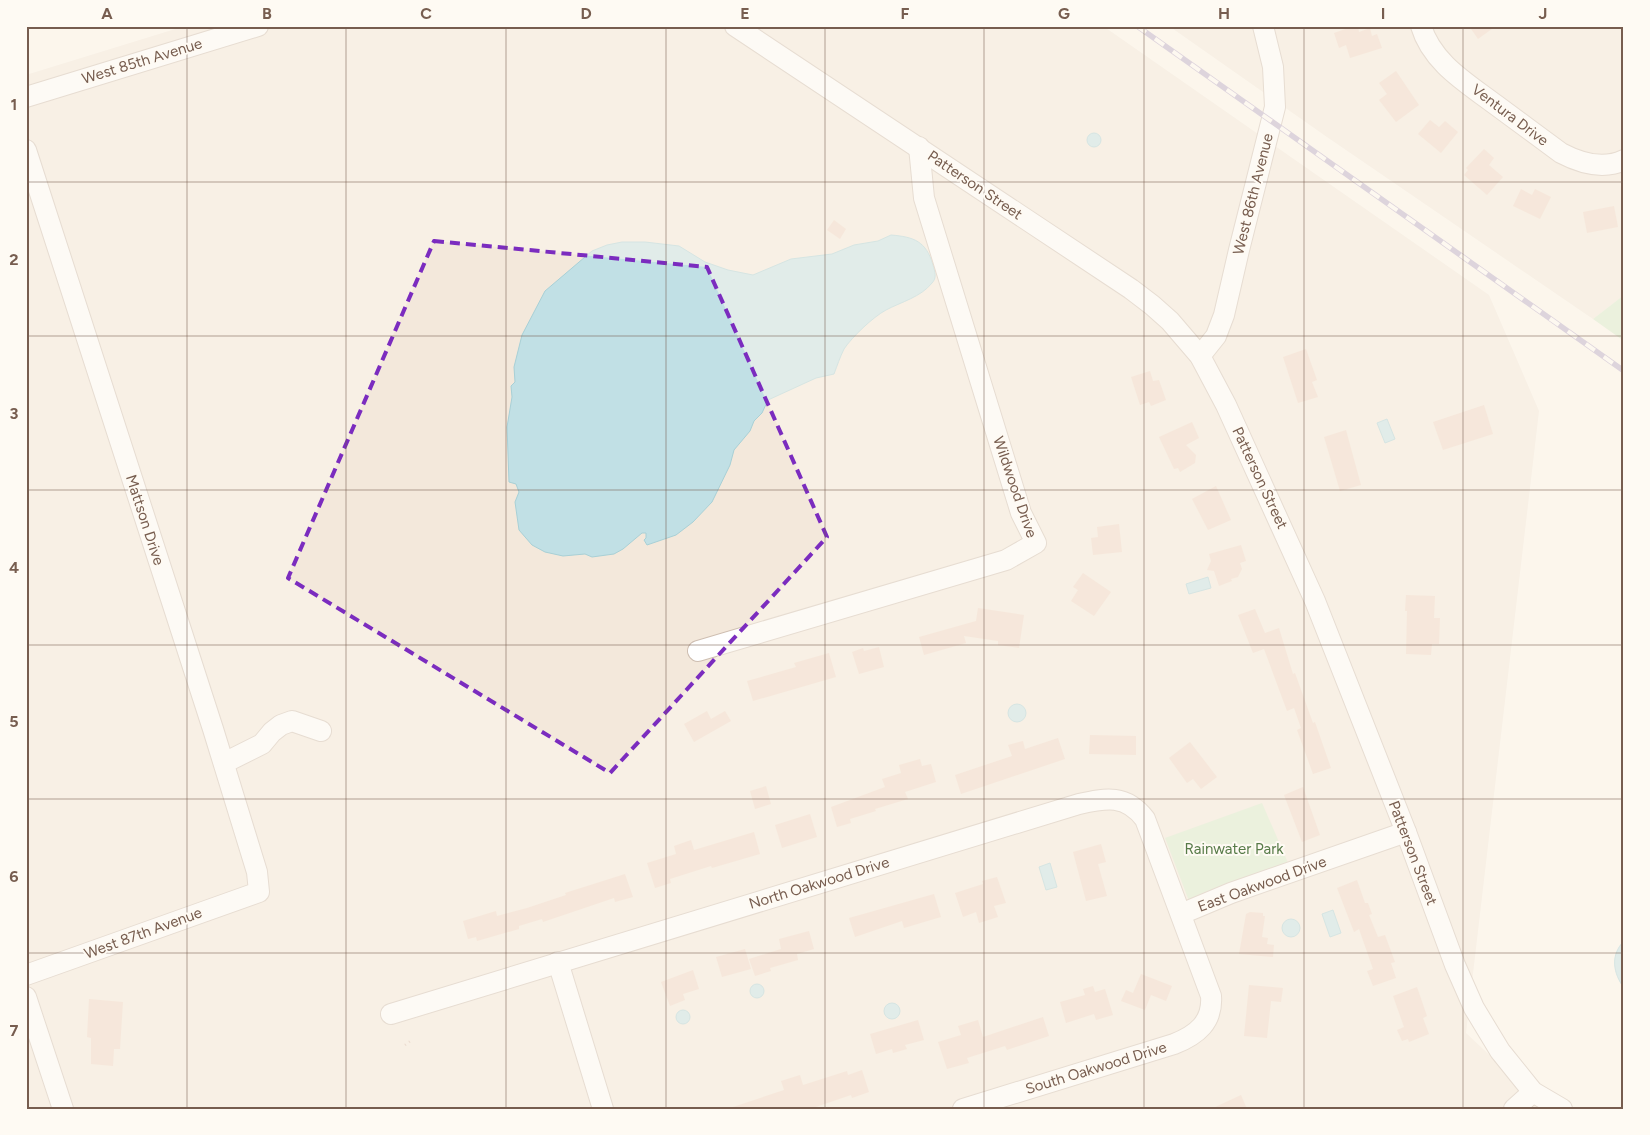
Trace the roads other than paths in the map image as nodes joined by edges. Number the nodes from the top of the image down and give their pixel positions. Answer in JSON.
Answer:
{"nodes":[{"id":1,"x":258,"y":26,"type":"edge"},
{"id":2,"x":735,"y":26,"type":"edge"},
{"id":3,"x":1263,"y":26,"type":"edge"},
{"id":4,"x":1421,"y":26,"type":"edge"},
{"id":5,"x":26,"y":97,"type":"edge"},
{"id":6,"x":919,"y":147,"type":"junction"},
{"id":7,"x":26,"y":150,"type":"edge"},
{"id":8,"x":1624,"y":160,"type":"edge"},
{"id":9,"x":1200,"y":356,"type":"junction"},
{"id":10,"x":698,"y":651,"type":"dead end"},
{"id":11,"x":321,"y":731,"type":"dead end"},
{"id":12,"x":224,"y":763,"type":"junction"},
{"id":13,"x":1406,"y":832,"type":"junction"},
{"id":14,"x":259,"y":892,"type":"joint"},
{"id":15,"x":1181,"y":914,"type":"junction"},
{"id":16,"x":558,"y":962,"type":"junction"},
{"id":17,"x":26,"y":975,"type":"edge"},
{"id":18,"x":26,"y":997,"type":"edge"},
{"id":19,"x":1211,"y":1006,"type":"joint"},
{"id":20,"x":391,"y":1014,"type":"dead end"},
{"id":21,"x":1533,"y":1092,"type":"junction"},
{"id":22,"x":64,"y":1109,"type":"edge"},
{"id":23,"x":603,"y":1109,"type":"edge"},
{"id":24,"x":963,"y":1109,"type":"edge"},
{"id":25,"x":1514,"y":1109,"type":"edge"},
{"id":26,"x":1562,"y":1109,"type":"edge"}],
"edges":[{"from":1,"to":5,"type":"street","name":"West 85th Avenue"},
{"from":2,"to":6,"type":"street","name":"Patterson Street"},
{"from":3,"to":9,"type":"street","name":"West 86th Avenue"},
{"from":4,"to":8,"type":"street","name":"Ventura Drive"},
{"from":6,"to":9,"type":"street","name":"Patterson Street"},
{"from":6,"to":10,"type":"street","name":"Wildwood Drive"},
{"from":7,"to":12,"type":"street","name":"Mattson Drive"},
{"from":9,"to":13,"type":"street","name":"Patterson Street"},
{"from":11,"to":12,"type":"street"},
{"from":12,"to":14,"type":"street","name":"Mattson Drive"},
{"from":13,"to":15,"type":"street","name":"East Oakwood Drive"},
{"from":13,"to":21,"type":"street","name":"Patterson Street"},
{"from":14,"to":17,"type":"street","name":"West 87th Avenue"},
{"from":15,"to":16,"type":"street","name":"North Oakwood Drive"},
{"from":15,"to":19,"type":"street","name":"East Oakwood Drive"},
{"from":16,"to":20,"type":"street","name":"North Oakwood Drive"},
{"from":16,"to":23,"type":"street"},
{"from":18,"to":22,"type":"street"},
{"from":19,"to":24,"type":"street","name":"South Oakwood Drive"},
{"from":21,"to":25,"type":"street"},
{"from":21,"to":26,"type":"street","name":"Patterson Street"}]}
